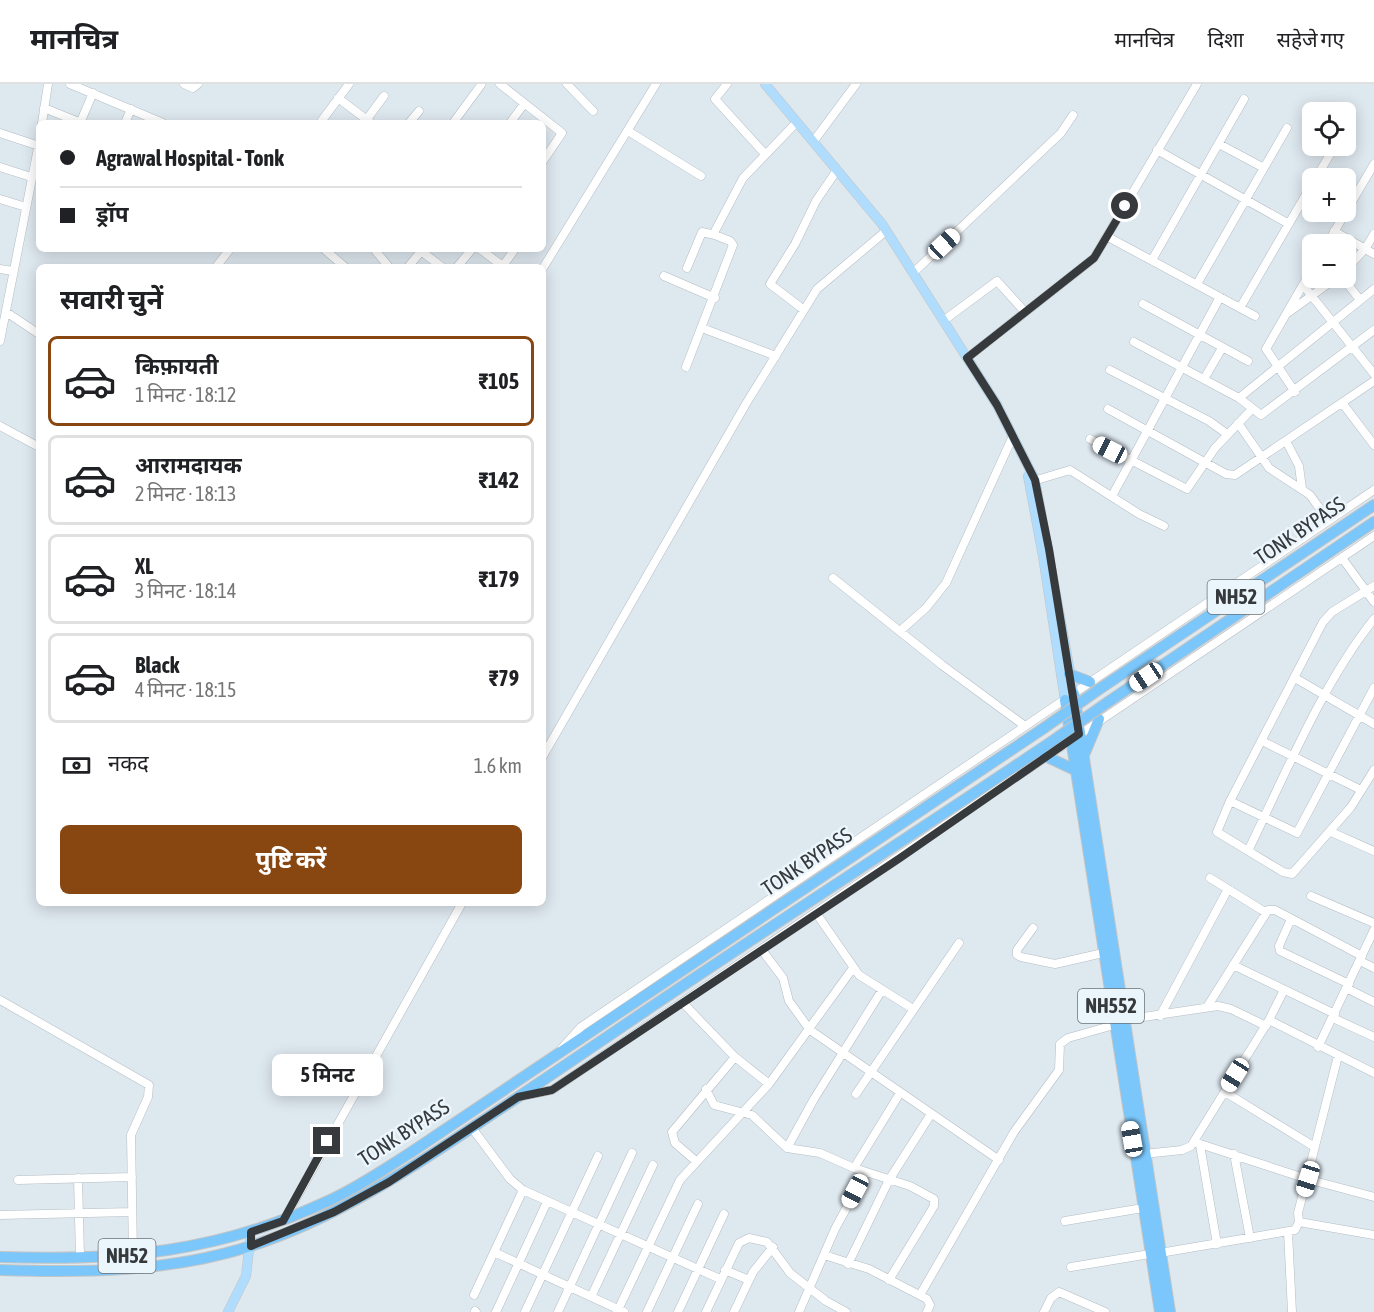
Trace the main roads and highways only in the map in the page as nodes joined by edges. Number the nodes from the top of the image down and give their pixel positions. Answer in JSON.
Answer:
{"nodes":[{"id":1,"x":765,"y":84,"type":"edge"},
{"id":2,"x":1032,"y":481,"type":"junction"},
{"id":3,"x":1374,"y":505,"type":"edge"},
{"id":4,"x":1374,"y":522,"type":"edge"},
{"id":5,"x":1069,"y":674,"type":"junction"},
{"id":6,"x":1094,"y":686,"type":"junction"},
{"id":7,"x":1069,"y":697,"type":"junction"},
{"id":8,"x":1099,"y":719,"type":"road end"},
{"id":9,"x":1075,"y":736,"type":"junction"},
{"id":10,"x":1045,"y":756,"type":"road end"},
{"id":11,"x":1083,"y":758,"type":"junction"},
{"id":12,"x":1075,"y":770,"type":"junction"},
{"id":13,"x":1118,"y":1023,"type":"junction"},
{"id":14,"x":251,"y":1232,"type":"junction"},
{"id":15,"x":251,"y":1246,"type":"junction"},
{"id":16,"x":1155,"y":1254,"type":"junction"},
{"id":17,"x":0,"y":1257,"type":"edge"},
{"id":18,"x":0,"y":1270,"type":"edge"},
{"id":19,"x":228,"y":1312,"type":"edge"},
{"id":20,"x":1160,"y":1312,"type":"edge"},
{"id":21,"x":1170,"y":1312,"type":"edge"}],
"edges":[{"from":1,"to":2,"type":"main road"},
{"from":2,"to":5,"type":"main road"},
{"from":2,"to":7,"type":"main road"},
{"from":3,"to":6,"type":"highway","name":"TONK BYPASS","number":"NH52"},
{"from":4,"to":15,"type":"highway","number":"NH52","bridge":true},
{"from":5,"to":6,"type":"highway"},
{"from":5,"to":7,"type":"main road"},
{"from":6,"to":14,"type":"highway","name":"TONK BYPASS","number":"NH52","bridge":true},
{"from":7,"to":9,"type":"highway","number":"NH552"},
{"from":8,"to":11,"type":"highway"},
{"from":9,"to":11,"type":"highway","number":"NH552"},
{"from":9,"to":12,"type":"highway","number":"NH552"},
{"from":10,"to":12,"type":"highway"},
{"from":11,"to":13,"type":"highway","number":"NH552"},
{"from":12,"to":13,"type":"highway","number":"NH552"},
{"from":13,"to":16,"type":"highway","number":"NH552"},
{"from":13,"to":16,"type":"highway","number":"NH552"},
{"from":14,"to":15,"type":"main road"},
{"from":14,"to":17,"type":"highway","number":"NH52"},
{"from":15,"to":18,"type":"highway","number":"NH52"},
{"from":15,"to":19,"type":"main road"},
{"from":16,"to":20,"type":"highway","number":"NH552"},
{"from":16,"to":21,"type":"highway","number":"NH552"}]}
